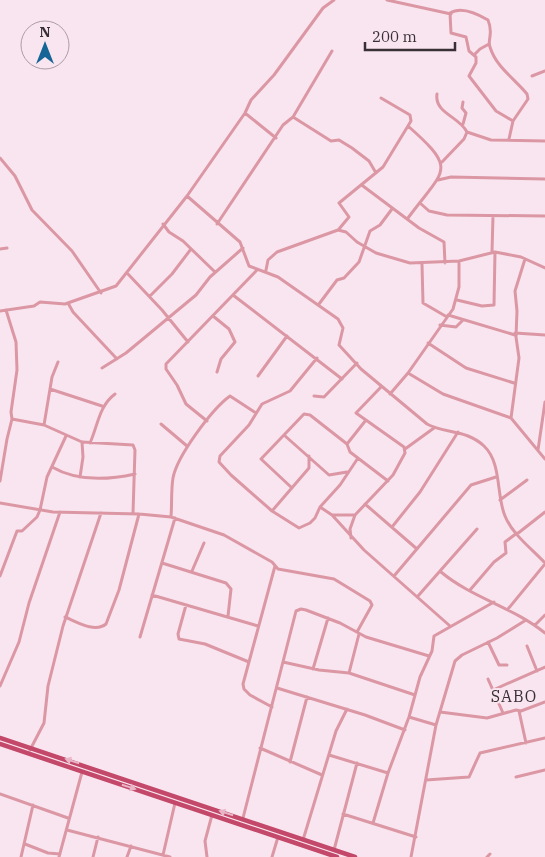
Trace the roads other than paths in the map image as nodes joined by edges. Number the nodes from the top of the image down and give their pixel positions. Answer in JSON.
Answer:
{"nodes":[{"id":1,"x":334,"y":0,"type":"edge"},
{"id":2,"x":387,"y":0,"type":"edge"},
{"id":3,"x":451,"y":14,"type":"junction"},
{"id":4,"x":489,"y":44,"type":"junction"},
{"id":5,"x":332,"y":51,"type":"dead end"},
{"id":6,"x":475,"y":54,"type":"junction"},
{"id":7,"x":545,"y":71,"type":"edge"},
{"id":8,"x":532,"y":76,"type":"dead end"},
{"id":9,"x":437,"y":94,"type":"dead end"},
{"id":10,"x":381,"y":98,"type":"dead end"},
{"id":11,"x":463,"y":102,"type":"dead end"},
{"id":12,"x":245,"y":113,"type":"junction"},
{"id":13,"x":293,"y":117,"type":"junction"},
{"id":14,"x":513,"y":121,"type":"junction"},
{"id":15,"x":463,"y":125,"type":"junction"},
{"id":16,"x":408,"y":126,"type":"junction"},
{"id":17,"x":467,"y":132,"type":"junction"},
{"id":18,"x":276,"y":138,"type":"junction"},
{"id":19,"x":509,"y":139,"type":"junction"},
{"id":20,"x":545,"y":141,"type":"edge"},
{"id":21,"x":0,"y":158,"type":"edge"},
{"id":22,"x":442,"y":162,"type":"junction"},
{"id":23,"x":376,"y":173,"type":"junction"},
{"id":24,"x":545,"y":179,"type":"edge"},
{"id":25,"x":437,"y":180,"type":"junction"},
{"id":26,"x":363,"y":186,"type":"junction"},
{"id":27,"x":187,"y":196,"type":"junction"},
{"id":28,"x":420,"y":203,"type":"junction"},
{"id":29,"x":392,"y":209,"type":"junction"},
{"id":30,"x":493,"y":216,"type":"junction"},
{"id":31,"x":545,"y":216,"type":"edge"},
{"id":32,"x":408,"y":218,"type":"junction"},
{"id":33,"x":163,"y":224,"type":"junction"},
{"id":34,"x":218,"y":224,"type":"junction"},
{"id":35,"x":338,"y":230,"type":"junction"},
{"id":36,"x":365,"y":247,"type":"junction"},
{"id":37,"x":7,"y":248,"type":"dead end"},
{"id":38,"x":243,"y":248,"type":"junction"},
{"id":39,"x":0,"y":249,"type":"edge"},
{"id":40,"x":190,"y":249,"type":"junction"},
{"id":41,"x":493,"y":252,"type":"junction"},
{"id":42,"x":525,"y":259,"type":"junction"},
{"id":43,"x":459,"y":261,"type":"junction"},
{"id":44,"x":445,"y":262,"type":"junction"},
{"id":45,"x":422,"y":264,"type":"junction"},
{"id":46,"x":545,"y":268,"type":"edge"},
{"id":47,"x":257,"y":270,"type":"junction"},
{"id":48,"x":266,"y":270,"type":"junction"},
{"id":49,"x":215,"y":272,"type":"junction"},
{"id":50,"x":128,"y":274,"type":"junction"},
{"id":51,"x":101,"y":293,"type":"junction"},
{"id":52,"x":233,"y":295,"type":"junction"},
{"id":53,"x":150,"y":296,"type":"junction"},
{"id":54,"x":456,"y":300,"type":"junction"},
{"id":55,"x":68,"y":303,"type":"junction"},
{"id":56,"x":318,"y":304,"type":"junction"},
{"id":57,"x":0,"y":310,"type":"edge"},
{"id":58,"x":6,"y":310,"type":"junction"},
{"id":59,"x":214,"y":316,"type":"junction"},
{"id":60,"x":448,"y":316,"type":"junction"},
{"id":61,"x":168,"y":318,"type":"junction"},
{"id":62,"x":463,"y":320,"type":"junction"},
{"id":63,"x":440,"y":325,"type":"junction"},
{"id":64,"x":516,"y":334,"type":"junction"},
{"id":65,"x":545,"y":335,"type":"edge"},
{"id":66,"x":287,"y":336,"type":"junction"},
{"id":67,"x":188,"y":342,"type":"junction"},
{"id":68,"x":428,"y":342,"type":"junction"},
{"id":69,"x":317,"y":358,"type":"junction"},
{"id":70,"x":116,"y":359,"type":"junction"},
{"id":71,"x":58,"y":362,"type":"dead end"},
{"id":72,"x":357,"y":364,"type":"junction"},
{"id":73,"x":102,"y":368,"type":"dead end"},
{"id":74,"x":217,"y":372,"type":"dead end"},
{"id":75,"x":408,"y":373,"type":"junction"},
{"id":76,"x":258,"y":376,"type":"dead end"},
{"id":77,"x":342,"y":379,"type":"junction"},
{"id":78,"x":514,"y":383,"type":"junction"},
{"id":79,"x":381,"y":387,"type":"junction"},
{"id":80,"x":50,"y":389,"type":"junction"},
{"id":81,"x":59,"y":393,"type":"junction"},
{"id":82,"x":115,"y":394,"type":"dead end"},
{"id":83,"x":390,"y":394,"type":"junction"},
{"id":84,"x":314,"y":396,"type":"dead end"},
{"id":85,"x":48,"y":398,"type":"junction"},
{"id":86,"x":545,"y":402,"type":"edge"},
{"id":87,"x":102,"y":406,"type":"junction"},
{"id":88,"x":256,"y":414,"type":"junction"},
{"id":89,"x":510,"y":418,"type":"junction"},
{"id":90,"x":12,"y":419,"type":"junction"},
{"id":91,"x":366,"y":420,"type":"junction"},
{"id":92,"x":207,"y":421,"type":"junction"},
{"id":93,"x":160,"y":424,"type":"dead end"},
{"id":94,"x":44,"y":426,"type":"junction"},
{"id":95,"x":434,"y":428,"type":"junction"},
{"id":96,"x":458,"y":432,"type":"junction"},
{"id":97,"x":284,"y":435,"type":"junction"},
{"id":98,"x":66,"y":436,"type":"junction"},
{"id":99,"x":82,"y":442,"type":"junction"},
{"id":100,"x":90,"y":443,"type":"junction"},
{"id":101,"x":347,"y":444,"type":"junction"},
{"id":102,"x":187,"y":446,"type":"junction"},
{"id":103,"x":0,"y":449,"type":"edge"},
{"id":104,"x":405,"y":449,"type":"junction"},
{"id":105,"x":5,"y":450,"type":"junction"},
{"id":106,"x":538,"y":450,"type":"junction"},
{"id":107,"x":309,"y":455,"type":"junction"},
{"id":108,"x":358,"y":458,"type":"junction"},
{"id":109,"x":545,"y":459,"type":"edge"},
{"id":110,"x":52,"y":467,"type":"junction"},
{"id":111,"x":347,"y":472,"type":"junction"},
{"id":112,"x":134,"y":474,"type":"junction"},
{"id":113,"x":80,"y":477,"type":"junction"},
{"id":114,"x":496,"y":477,"type":"junction"},
{"id":115,"x":527,"y":480,"type":"dead end"},
{"id":116,"x":0,"y":481,"type":"edge"},
{"id":117,"x":388,"y":481,"type":"junction"},
{"id":118,"x":292,"y":488,"type":"junction"},
{"id":119,"x":500,"y":500,"type":"junction"},
{"id":120,"x":0,"y":503,"type":"edge"},
{"id":121,"x":365,"y":504,"type":"junction"},
{"id":122,"x":320,"y":507,"type":"junction"},
{"id":123,"x":40,"y":510,"type":"junction"},
{"id":124,"x":272,"y":511,"type":"junction"},
{"id":125,"x":60,"y":512,"type":"junction"},
{"id":126,"x":545,"y":512,"type":"edge"},
{"id":127,"x":101,"y":513,"type":"junction"},
{"id":128,"x":132,"y":514,"type":"junction"},
{"id":129,"x":139,"y":514,"type":"junction"},
{"id":130,"x":332,"y":515,"type":"junction"},
{"id":131,"x":355,"y":515,"type":"junction"},
{"id":132,"x":173,"y":517,"type":"junction"},
{"id":133,"x":392,"y":526,"type":"junction"},
{"id":134,"x":477,"y":529,"type":"dead end"},
{"id":135,"x":517,"y":533,"type":"junction"},
{"id":136,"x":351,"y":538,"type":"junction"},
{"id":137,"x":204,"y":543,"type":"dead end"},
{"id":138,"x":417,"y":548,"type":"junction"},
{"id":139,"x":162,"y":563,"type":"junction"},
{"id":140,"x":545,"y":564,"type":"edge"},
{"id":141,"x":276,"y":565,"type":"junction"},
{"id":142,"x":192,"y":572,"type":"junction"},
{"id":143,"x":441,"y":572,"type":"junction"},
{"id":144,"x":0,"y":576,"type":"edge"},
{"id":145,"x":394,"y":576,"type":"junction"},
{"id":146,"x":470,"y":590,"type":"junction"},
{"id":147,"x":152,"y":596,"type":"junction"},
{"id":148,"x":418,"y":596,"type":"junction"},
{"id":149,"x":494,"y":602,"type":"junction"},
{"id":150,"x":186,"y":605,"type":"junction"},
{"id":151,"x":508,"y":609,"type":"junction"},
{"id":152,"x":545,"y":615,"type":"edge"},
{"id":153,"x":228,"y":616,"type":"junction"},
{"id":154,"x":65,"y":617,"type":"junction"},
{"id":155,"x":328,"y":618,"type":"junction"},
{"id":156,"x":526,"y":620,"type":"junction"},
{"id":157,"x":535,"y":625,"type":"junction"},
{"id":158,"x":258,"y":626,"type":"junction"},
{"id":159,"x":450,"y":626,"type":"junction"},
{"id":160,"x":358,"y":633,"type":"junction"},
{"id":161,"x":545,"y":633,"type":"edge"},
{"id":162,"x":140,"y":637,"type":"dead end"},
{"id":163,"x":488,"y":642,"type":"junction"},
{"id":164,"x":527,"y":646,"type":"dead end"},
{"id":165,"x":429,"y":656,"type":"junction"},
{"id":166,"x":249,"y":662,"type":"junction"},
{"id":167,"x":283,"y":662,"type":"junction"},
{"id":168,"x":507,"y":665,"type":"dead end"},
{"id":169,"x":545,"y":667,"type":"edge"},
{"id":170,"x":313,"y":669,"type":"junction"},
{"id":171,"x":537,"y":671,"type":"junction"},
{"id":172,"x":349,"y":673,"type":"junction"},
{"id":173,"x":488,"y":679,"type":"dead end"},
{"id":174,"x":0,"y":686,"type":"edge"},
{"id":175,"x":276,"y":688,"type":"junction"},
{"id":176,"x":493,"y":690,"type":"junction"},
{"id":177,"x":415,"y":695,"type":"junction"},
{"id":178,"x":307,"y":697,"type":"junction"},
{"id":179,"x":545,"y":702,"type":"edge"},
{"id":180,"x":272,"y":707,"type":"junction"},
{"id":181,"x":346,"y":709,"type":"junction"},
{"id":182,"x":519,"y":711,"type":"junction"},
{"id":183,"x":440,"y":712,"type":"junction"},
{"id":184,"x":504,"y":713,"type":"junction"},
{"id":185,"x":409,"y":717,"type":"junction"},
{"id":186,"x":436,"y":725,"type":"junction"},
{"id":187,"x":405,"y":730,"type":"junction"},
{"id":188,"x":0,"y":738,"type":"edge"},
{"id":189,"x":545,"y":738,"type":"edge"},
{"id":190,"x":526,"y":743,"type":"junction"},
{"id":191,"x":0,"y":744,"type":"edge"},
{"id":192,"x":260,"y":748,"type":"junction"},
{"id":193,"x":30,"y":750,"type":"junction"},
{"id":194,"x":329,"y":755,"type":"junction"},
{"id":195,"x":290,"y":762,"type":"junction"},
{"id":196,"x":357,"y":764,"type":"junction"},
{"id":197,"x":545,"y":770,"type":"edge"},
{"id":198,"x":82,"y":772,"type":"junction"},
{"id":199,"x":388,"y":774,"type":"junction"},
{"id":200,"x":322,"y":775,"type":"junction"},
{"id":201,"x":516,"y":777,"type":"dead end"},
{"id":202,"x":426,"y":780,"type":"junction"},
{"id":203,"x":0,"y":794,"type":"edge"},
{"id":204,"x":175,"y":803,"type":"junction"},
{"id":205,"x":33,"y":805,"type":"junction"},
{"id":206,"x":343,"y":814,"type":"junction"},
{"id":207,"x":212,"y":815,"type":"junction"},
{"id":208,"x":68,"y":818,"type":"junction"},
{"id":209,"x":243,"y":818,"type":"junction"},
{"id":210,"x":373,"y":823,"type":"junction"},
{"id":211,"x":67,"y":830,"type":"junction"},
{"id":212,"x":416,"y":836,"type":"junction"},
{"id":213,"x":98,"y":837,"type":"junction"},
{"id":214,"x":278,"y":837,"type":"junction"},
{"id":215,"x":303,"y":840,"type":"junction"},
{"id":216,"x":25,"y":844,"type":"junction"},
{"id":217,"x":131,"y":846,"type":"junction"},
{"id":218,"x":334,"y":850,"type":"junction"},
{"id":219,"x":163,"y":855,"type":"junction"},
{"id":220,"x":59,"y":856,"type":"edge"},
{"id":221,"x":326,"y":856,"type":"edge"},
{"id":222,"x":21,"y":857,"type":"edge"},
{"id":223,"x":93,"y":857,"type":"edge"},
{"id":224,"x":128,"y":857,"type":"edge"},
{"id":225,"x":170,"y":857,"type":"edge"},
{"id":226,"x":207,"y":857,"type":"edge"},
{"id":227,"x":272,"y":857,"type":"edge"},
{"id":228,"x":337,"y":857,"type":"edge"},
{"id":229,"x":355,"y":857,"type":"edge"},
{"id":230,"x":411,"y":857,"type":"edge"}],
"edges":[{"from":1,"to":12,"type":"street"},
{"from":2,"to":3,"type":"street"},
{"from":3,"to":4,"type":"street"},
{"from":3,"to":6,"type":"street"},
{"from":4,"to":6,"type":"street"},
{"from":4,"to":14,"type":"street"},
{"from":5,"to":13,"type":"street"},
{"from":6,"to":14,"type":"street"},
{"from":7,"to":8,"type":"street"},
{"from":9,"to":15,"type":"street"},
{"from":10,"to":16,"type":"street"},
{"from":11,"to":15,"type":"street"},
{"from":12,"to":18,"type":"street"},
{"from":12,"to":27,"type":"street"},
{"from":13,"to":18,"type":"street"},
{"from":13,"to":23,"type":"street"},
{"from":14,"to":19,"type":"street"},
{"from":15,"to":17,"type":"street"},
{"from":16,"to":22,"type":"street"},
{"from":16,"to":23,"type":"street"},
{"from":17,"to":19,"type":"street"},
{"from":17,"to":22,"type":"street"},
{"from":18,"to":34,"type":"street"},
{"from":19,"to":20,"type":"street"},
{"from":21,"to":51,"type":"street"},
{"from":22,"to":25,"type":"street"},
{"from":23,"to":26,"type":"street"},
{"from":24,"to":25,"type":"street"},
{"from":25,"to":28,"type":"street"},
{"from":26,"to":29,"type":"street"},
{"from":26,"to":35,"type":"street"},
{"from":27,"to":33,"type":"street"},
{"from":27,"to":34,"type":"street"},
{"from":28,"to":30,"type":"street"},
{"from":28,"to":32,"type":"street"},
{"from":29,"to":32,"type":"street"},
{"from":29,"to":36,"type":"street"},
{"from":30,"to":31,"type":"street"},
{"from":30,"to":41,"type":"street"},
{"from":32,"to":44,"type":"street"},
{"from":33,"to":40,"type":"street"},
{"from":33,"to":50,"type":"street"},
{"from":34,"to":38,"type":"street"},
{"from":35,"to":36,"type":"street"},
{"from":35,"to":48,"type":"street"},
{"from":36,"to":45,"type":"street"},
{"from":36,"to":56,"type":"street"},
{"from":37,"to":39,"type":"street"},
{"from":38,"to":47,"type":"street"},
{"from":38,"to":49,"type":"street"},
{"from":40,"to":49,"type":"street"},
{"from":40,"to":53,"type":"street"},
{"from":41,"to":42,"type":"street"},
{"from":41,"to":43,"type":"street"},
{"from":41,"to":54,"type":"street"},
{"from":42,"to":46,"type":"street"},
{"from":42,"to":64,"type":"street"},
{"from":43,"to":44,"type":"street"},
{"from":43,"to":54,"type":"street"},
{"from":44,"to":45,"type":"street"},
{"from":45,"to":60,"type":"street"},
{"from":47,"to":48,"type":"street"},
{"from":47,"to":52,"type":"street"},
{"from":48,"to":56,"type":"street"},
{"from":49,"to":61,"type":"street"},
{"from":50,"to":51,"type":"street"},
{"from":50,"to":53,"type":"street"},
{"from":51,"to":55,"type":"street"},
{"from":52,"to":59,"type":"street"},
{"from":52,"to":66,"type":"street"},
{"from":53,"to":61,"type":"street"},
{"from":54,"to":60,"type":"street"},
{"from":55,"to":58,"type":"street"},
{"from":55,"to":70,"type":"street"},
{"from":56,"to":72,"type":"street"},
{"from":57,"to":58,"type":"street"},
{"from":58,"to":90,"type":"street"},
{"from":59,"to":67,"type":"street"},
{"from":59,"to":74,"type":"street"},
{"from":60,"to":62,"type":"street"},
{"from":60,"to":63,"type":"street"},
{"from":61,"to":67,"type":"street"},
{"from":61,"to":70,"type":"street"},
{"from":62,"to":63,"type":"street"},
{"from":62,"to":64,"type":"street"},
{"from":63,"to":68,"type":"street"},
{"from":64,"to":65,"type":"street"},
{"from":64,"to":78,"type":"street"},
{"from":66,"to":69,"type":"street"},
{"from":66,"to":76,"type":"street"},
{"from":67,"to":92,"type":"street"},
{"from":68,"to":75,"type":"street"},
{"from":68,"to":78,"type":"street"},
{"from":69,"to":77,"type":"street"},
{"from":69,"to":88,"type":"street"},
{"from":70,"to":73,"type":"street"},
{"from":71,"to":80,"type":"street"},
{"from":72,"to":77,"type":"street"},
{"from":72,"to":79,"type":"street"},
{"from":75,"to":83,"type":"street"},
{"from":75,"to":89,"type":"street"},
{"from":77,"to":84,"type":"street"},
{"from":78,"to":89,"type":"street"},
{"from":79,"to":83,"type":"street"},
{"from":79,"to":91,"type":"street"},
{"from":80,"to":81,"type":"street"},
{"from":80,"to":85,"type":"street"},
{"from":81,"to":85,"type":"street"},
{"from":81,"to":87,"type":"street"},
{"from":82,"to":87,"type":"street"},
{"from":83,"to":95,"type":"street"},
{"from":85,"to":94,"type":"street"},
{"from":86,"to":106,"type":"street"},
{"from":87,"to":100,"type":"street"},
{"from":88,"to":92,"type":"street"},
{"from":88,"to":124,"type":"street"},
{"from":89,"to":106,"type":"street"},
{"from":90,"to":94,"type":"street"},
{"from":90,"to":105,"type":"street"},
{"from":91,"to":101,"type":"street"},
{"from":91,"to":104,"type":"street"},
{"from":92,"to":102,"type":"street"},
{"from":93,"to":102,"type":"street"},
{"from":94,"to":98,"type":"street"},
{"from":95,"to":96,"type":"street"},
{"from":95,"to":104,"type":"street"},
{"from":96,"to":114,"type":"street"},
{"from":96,"to":133,"type":"street"},
{"from":97,"to":101,"type":"street"},
{"from":97,"to":107,"type":"street"},
{"from":97,"to":118,"type":"street"},
{"from":98,"to":99,"type":"street"},
{"from":98,"to":110,"type":"street"},
{"from":99,"to":100,"type":"street"},
{"from":99,"to":113,"type":"street"},
{"from":100,"to":112,"type":"street"},
{"from":101,"to":108,"type":"street"},
{"from":102,"to":132,"type":"street"},
{"from":103,"to":105,"type":"street"},
{"from":104,"to":117,"type":"street"},
{"from":105,"to":116,"type":"street"},
{"from":106,"to":109,"type":"street"},
{"from":107,"to":111,"type":"street"},
{"from":107,"to":118,"type":"street"},
{"from":108,"to":111,"type":"street"},
{"from":108,"to":117,"type":"street"},
{"from":110,"to":113,"type":"street"},
{"from":110,"to":123,"type":"street"},
{"from":111,"to":122,"type":"street"},
{"from":112,"to":113,"type":"street"},
{"from":112,"to":128,"type":"street"},
{"from":114,"to":119,"type":"street"},
{"from":114,"to":138,"type":"street"},
{"from":115,"to":119,"type":"street"},
{"from":117,"to":121,"type":"street"},
{"from":118,"to":124,"type":"street"},
{"from":119,"to":135,"type":"street"},
{"from":120,"to":123,"type":"street"},
{"from":121,"to":131,"type":"street"},
{"from":121,"to":133,"type":"street"},
{"from":122,"to":124,"type":"street"},
{"from":122,"to":130,"type":"street"},
{"from":123,"to":125,"type":"street"},
{"from":123,"to":144,"type":"street"},
{"from":125,"to":127,"type":"street"},
{"from":125,"to":174,"type":"street"},
{"from":126,"to":135,"type":"street"},
{"from":127,"to":128,"type":"street"},
{"from":127,"to":154,"type":"street"},
{"from":128,"to":129,"type":"street"},
{"from":129,"to":132,"type":"street"},
{"from":129,"to":154,"type":"street"},
{"from":130,"to":131,"type":"street"},
{"from":130,"to":136,"type":"street"},
{"from":131,"to":136,"type":"street"},
{"from":132,"to":139,"type":"street"},
{"from":132,"to":141,"type":"street"},
{"from":133,"to":138,"type":"street"},
{"from":134,"to":143,"type":"street"},
{"from":135,"to":140,"type":"street"},
{"from":135,"to":146,"type":"street"},
{"from":136,"to":145,"type":"street"},
{"from":137,"to":142,"type":"street"},
{"from":138,"to":145,"type":"street"},
{"from":139,"to":142,"type":"street"},
{"from":139,"to":147,"type":"street"},
{"from":140,"to":151,"type":"street"},
{"from":141,"to":158,"type":"street"},
{"from":141,"to":160,"type":"street"},
{"from":142,"to":153,"type":"street"},
{"from":143,"to":146,"type":"street"},
{"from":143,"to":148,"type":"street"},
{"from":145,"to":148,"type":"street"},
{"from":146,"to":149,"type":"street"},
{"from":147,"to":150,"type":"street"},
{"from":147,"to":162,"type":"street"},
{"from":148,"to":159,"type":"street"},
{"from":149,"to":151,"type":"street"},
{"from":149,"to":159,"type":"street"},
{"from":150,"to":153,"type":"street"},
{"from":150,"to":166,"type":"street"},
{"from":151,"to":156,"type":"street"},
{"from":152,"to":157,"type":"street"},
{"from":153,"to":158,"type":"street"},
{"from":154,"to":193,"type":"street"},
{"from":155,"to":160,"type":"street"},
{"from":155,"to":167,"type":"street"},
{"from":155,"to":170,"type":"street"},
{"from":156,"to":157,"type":"street"},
{"from":156,"to":163,"type":"street"},
{"from":157,"to":161,"type":"street"},
{"from":158,"to":166,"type":"street"},
{"from":159,"to":165,"type":"street"},
{"from":160,"to":165,"type":"street"},
{"from":160,"to":172,"type":"street"},
{"from":163,"to":168,"type":"street"},
{"from":163,"to":183,"type":"street"},
{"from":164,"to":171,"type":"street"},
{"from":165,"to":177,"type":"street"},
{"from":166,"to":180,"type":"street"},
{"from":167,"to":170,"type":"street"},
{"from":167,"to":175,"type":"street"},
{"from":169,"to":171,"type":"street"},
{"from":170,"to":172,"type":"street"},
{"from":171,"to":176,"type":"street"},
{"from":172,"to":177,"type":"street"},
{"from":173,"to":176,"type":"street"},
{"from":175,"to":178,"type":"street"},
{"from":175,"to":180,"type":"street"},
{"from":176,"to":184,"type":"street"},
{"from":177,"to":185,"type":"street"},
{"from":178,"to":181,"type":"street"},
{"from":178,"to":195,"type":"street"},
{"from":179,"to":182,"type":"street"},
{"from":180,"to":192,"type":"street"},
{"from":181,"to":187,"type":"street"},
{"from":181,"to":194,"type":"street"},
{"from":182,"to":184,"type":"street"},
{"from":182,"to":190,"type":"street"},
{"from":183,"to":184,"type":"street"},
{"from":183,"to":186,"type":"street"},
{"from":185,"to":186,"type":"street"},
{"from":185,"to":187,"type":"street"},
{"from":186,"to":202,"type":"street"},
{"from":187,"to":199,"type":"street"},
{"from":188,"to":193,"type":"main road"},
{"from":189,"to":190,"type":"street"},
{"from":190,"to":202,"type":"street"},
{"from":191,"to":193,"type":"main road"},
{"from":192,"to":195,"type":"street"},
{"from":192,"to":209,"type":"street"},
{"from":193,"to":198,"type":"main road"},
{"from":209,"to":193,"type":"main road","one_way":true},
{"from":194,"to":196,"type":"street"},
{"from":194,"to":200,"type":"street"},
{"from":195,"to":200,"type":"street"},
{"from":196,"to":199,"type":"street"},
{"from":196,"to":206,"type":"street"},
{"from":197,"to":201,"type":"street"},
{"from":198,"to":204,"type":"main road","one_way":true},
{"from":198,"to":208,"type":"street"},
{"from":199,"to":210,"type":"street"},
{"from":200,"to":215,"type":"street"},
{"from":202,"to":212,"type":"street"},
{"from":203,"to":205,"type":"street"},
{"from":204,"to":207,"type":"main road"},
{"from":204,"to":219,"type":"street"},
{"from":205,"to":208,"type":"street"},
{"from":205,"to":216,"type":"street"},
{"from":206,"to":210,"type":"street"},
{"from":206,"to":218,"type":"street"},
{"from":207,"to":214,"type":"main road"},
{"from":207,"to":226,"type":"street"},
{"from":208,"to":211,"type":"street"},
{"from":209,"to":215,"type":"main road"},
{"from":210,"to":212,"type":"street"},
{"from":211,"to":213,"type":"street"},
{"from":211,"to":220,"type":"street"},
{"from":212,"to":230,"type":"street"},
{"from":213,"to":217,"type":"street"},
{"from":213,"to":223,"type":"street"},
{"from":214,"to":221,"type":"main road"},
{"from":214,"to":227,"type":"street"},
{"from":215,"to":218,"type":"main road"},
{"from":216,"to":220,"type":"street"},
{"from":216,"to":222,"type":"street"},
{"from":217,"to":219,"type":"street"},
{"from":217,"to":224,"type":"street"},
{"from":218,"to":229,"type":"main road"},
{"from":219,"to":225,"type":"street"},
{"from":221,"to":228,"type":"main road"}]}
